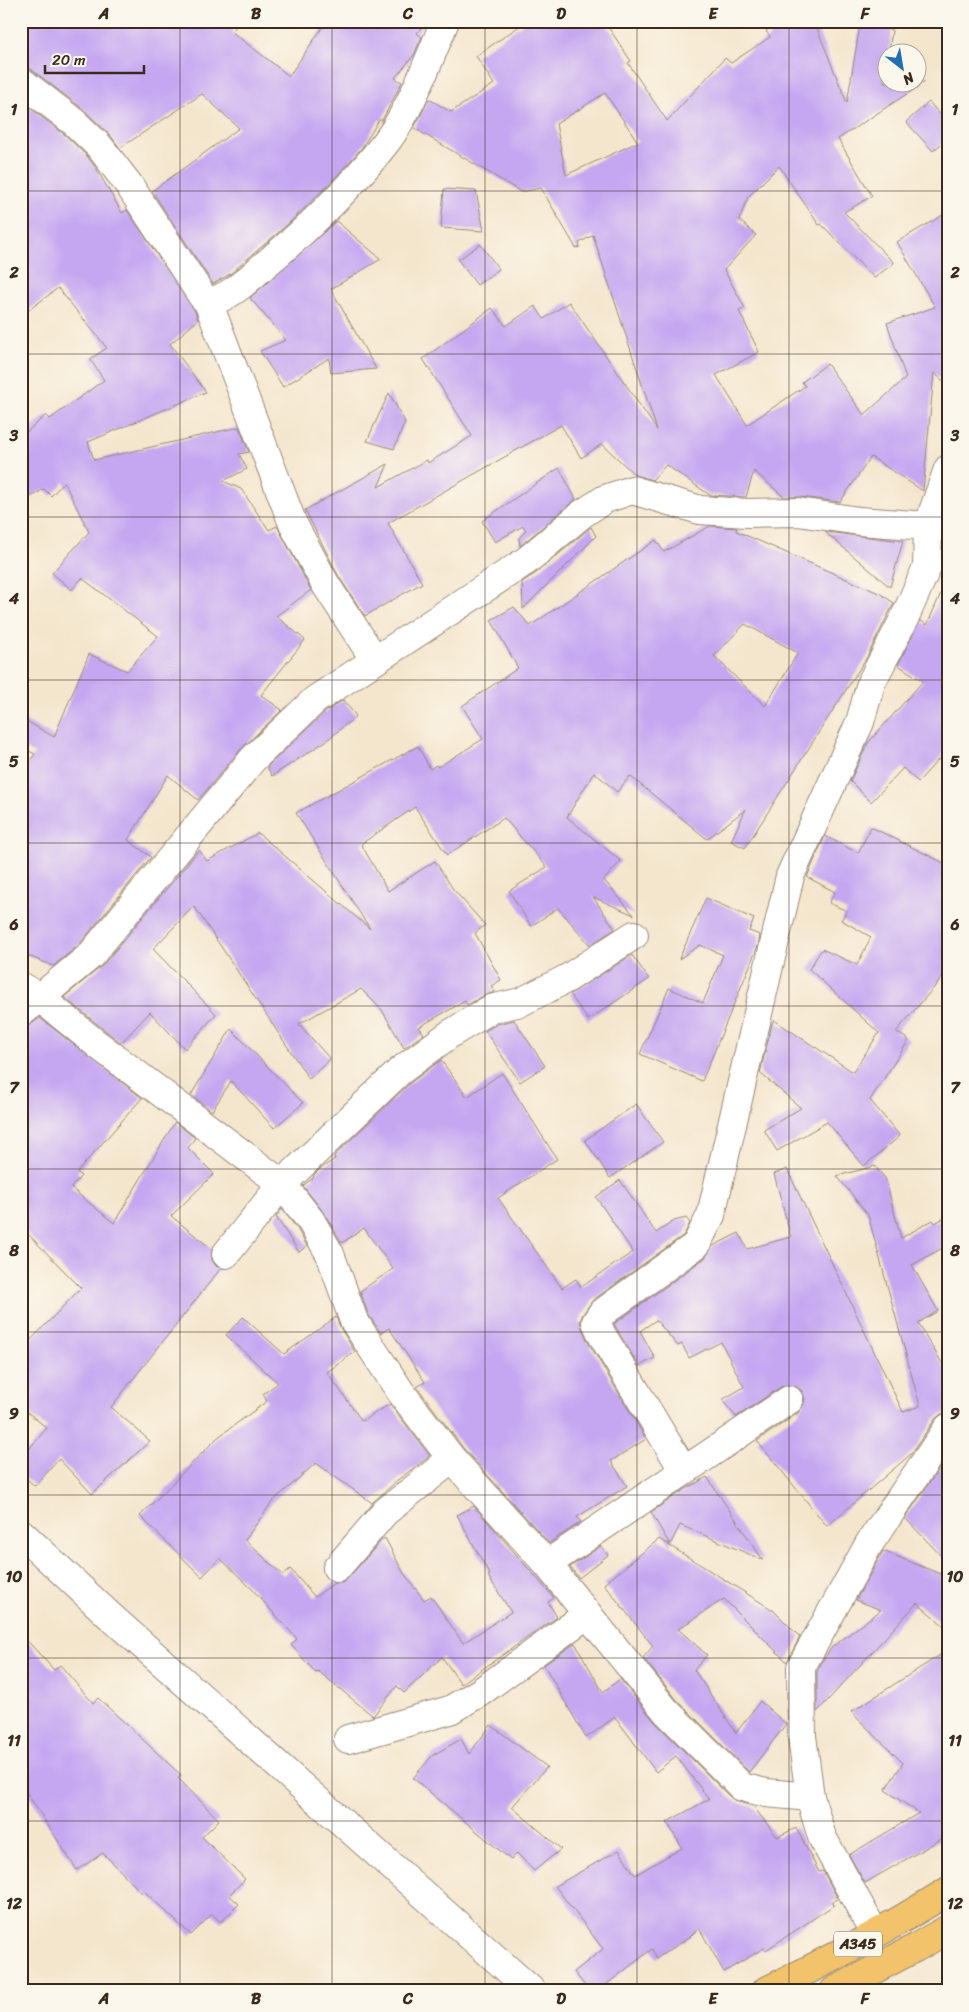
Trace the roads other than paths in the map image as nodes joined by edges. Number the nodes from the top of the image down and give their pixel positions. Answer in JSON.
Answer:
{"nodes":[{"id":1,"x":444,"y":21,"type":"edge"},
{"id":2,"x":21,"y":81,"type":"edge"},
{"id":3,"x":208,"y":302,"type":"junction"},
{"id":4,"x":948,"y":469,"type":"edge"},
{"id":5,"x":928,"y":526,"type":"junction"},
{"id":6,"x":375,"y":660,"type":"junction"},
{"id":7,"x":634,"y":935,"type":"dead end"},
{"id":8,"x":27,"y":999,"type":"edge"},
{"id":9,"x":282,"y":1184,"type":"junction"},
{"id":10,"x":226,"y":1254,"type":"dead end"},
{"id":11,"x":789,"y":1400,"type":"dead end"},
{"id":12,"x":948,"y":1428,"type":"edge"},
{"id":13,"x":452,"y":1459,"type":"junction"},
{"id":14,"x":684,"y":1471,"type":"junction"},
{"id":15,"x":21,"y":1533,"type":"edge"},
{"id":16,"x":547,"y":1564,"type":"junction"},
{"id":17,"x":337,"y":1568,"type":"dead end"},
{"id":18,"x":588,"y":1614,"type":"junction"},
{"id":19,"x":348,"y":1739,"type":"dead end"},
{"id":20,"x":810,"y":1797,"type":"junction"},
{"id":21,"x":948,"y":1891,"type":"edge"},
{"id":22,"x":948,"y":1929,"type":"edge"},
{"id":23,"x":875,"y":1934,"type":"junction"},
{"id":24,"x":532,"y":1991,"type":"edge"},
{"id":25,"x":766,"y":1991,"type":"edge"},
{"id":26,"x":834,"y":1991,"type":"edge"}],
"edges":[{"from":1,"to":3,"type":"street"},
{"from":2,"to":3,"type":"street"},
{"from":3,"to":6,"type":"street"},
{"from":4,"to":5,"type":"street"},
{"from":5,"to":6,"type":"street"},
{"from":5,"to":14,"type":"street"},
{"from":6,"to":8,"type":"street"},
{"from":7,"to":9,"type":"street"},
{"from":8,"to":9,"type":"street"},
{"from":9,"to":10,"type":"street"},
{"from":9,"to":13,"type":"street"},
{"from":11,"to":14,"type":"street"},
{"from":12,"to":20,"type":"street"},
{"from":13,"to":16,"type":"street"},
{"from":13,"to":17,"type":"street"},
{"from":14,"to":16,"type":"street"},
{"from":15,"to":24,"type":"street"},
{"from":16,"to":18,"type":"street"},
{"from":18,"to":19,"type":"street"},
{"from":18,"to":20,"type":"street"},
{"from":20,"to":23,"type":"street"},
{"from":21,"to":23,"type":"highway","number":"A345"},
{"from":22,"to":26,"type":"highway","number":"A345"},
{"from":23,"to":25,"type":"highway","number":"A345"}]}
